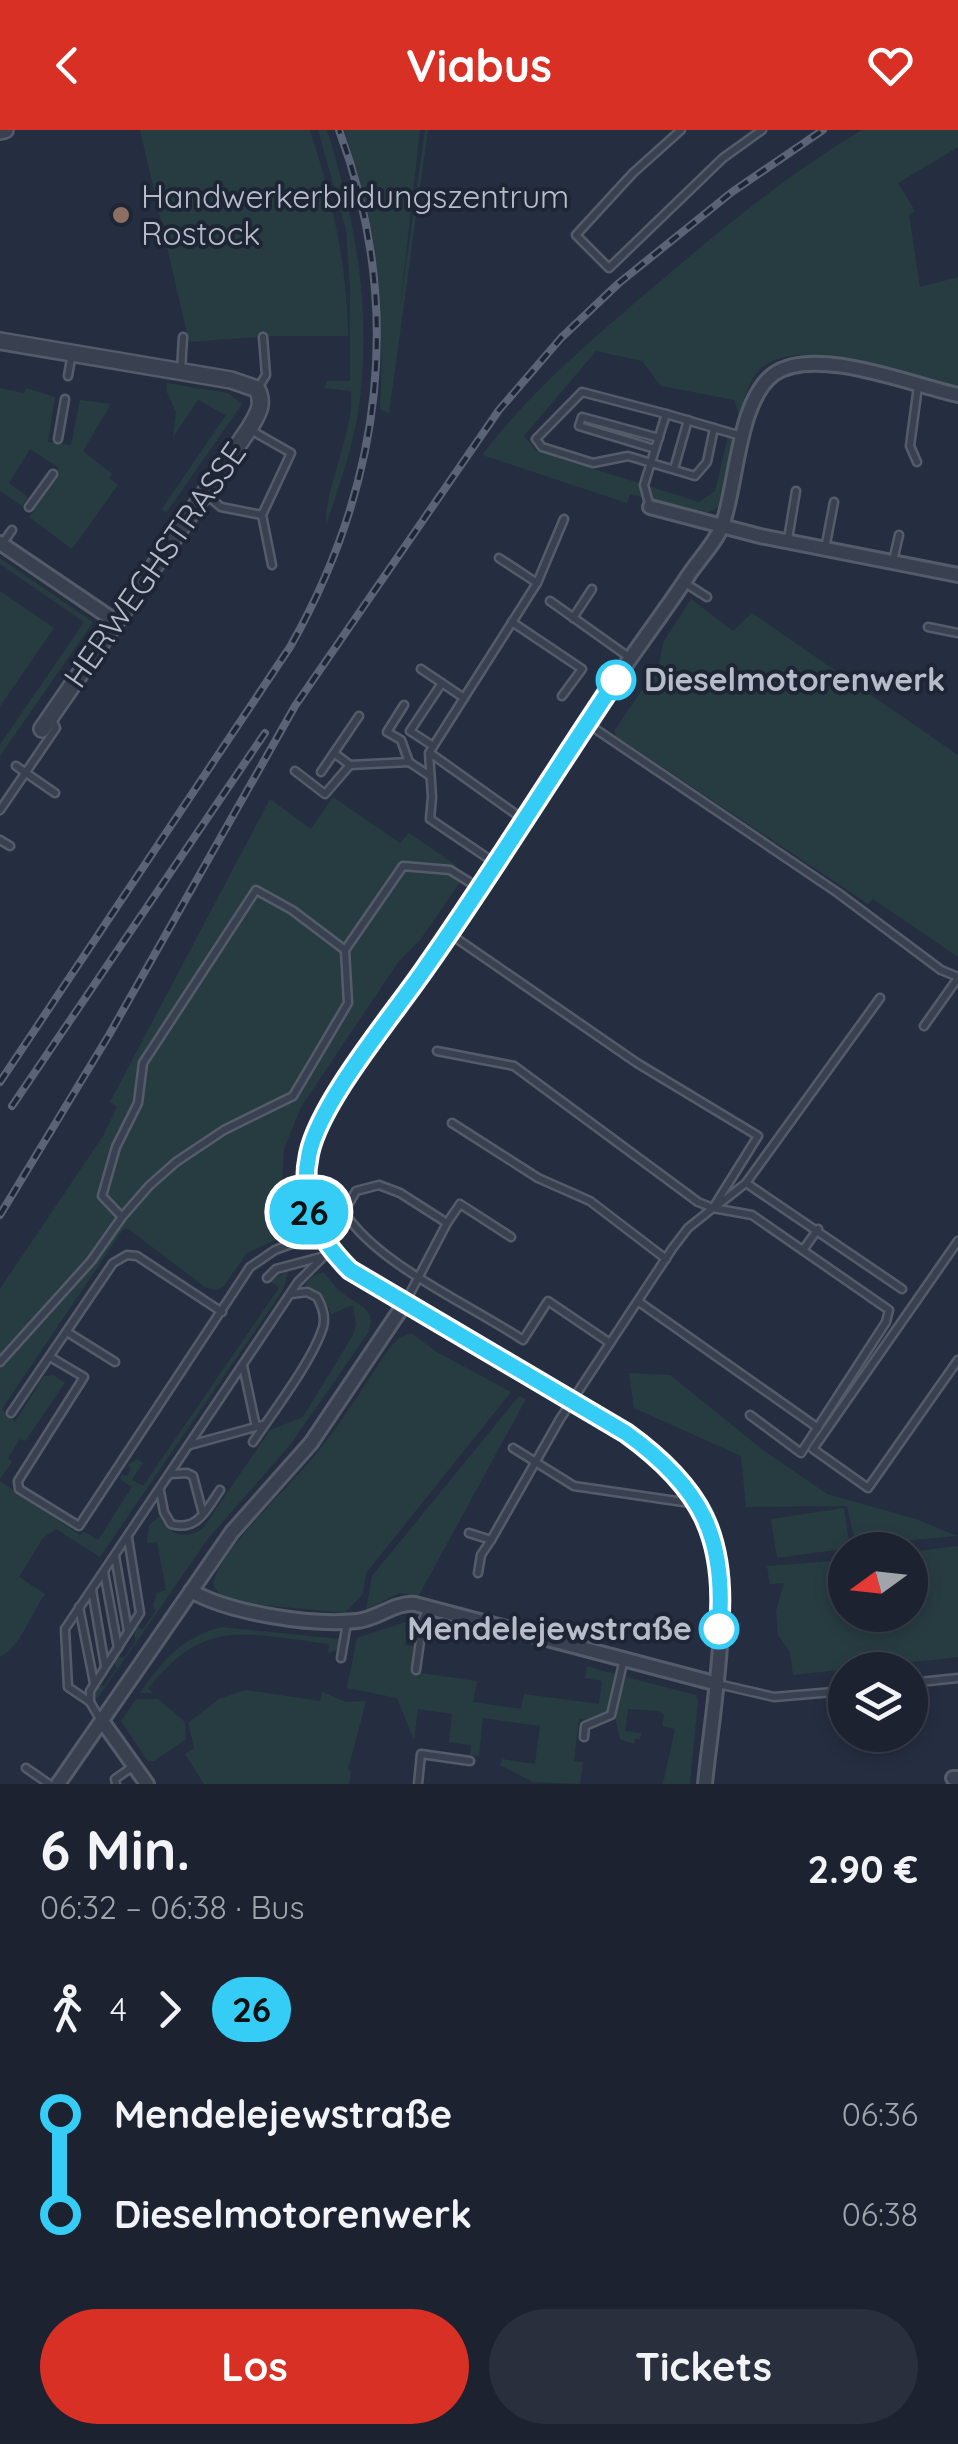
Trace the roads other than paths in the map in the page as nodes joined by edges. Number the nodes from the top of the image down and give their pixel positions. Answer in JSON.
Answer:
{"nodes":[{"id":1,"x":681,"y":130,"type":"edge"},
{"id":2,"x":762,"y":130,"type":"edge"},
{"id":3,"x":263,"y":337,"type":"dead end"},
{"id":4,"x":183,"y":338,"type":"dead end"},
{"id":5,"x":0,"y":341,"type":"edge"},
{"id":6,"x":72,"y":354,"type":"junction"},
{"id":7,"x":180,"y":372,"type":"junction"},
{"id":8,"x":68,"y":376,"type":"dead end"},
{"id":9,"x":918,"y":386,"type":"junction"},
{"id":10,"x":260,"y":394,"type":"junction"},
{"id":11,"x":958,"y":394,"type":"edge"},
{"id":12,"x":65,"y":399,"type":"dead end"},
{"id":13,"x":666,"y":414,"type":"junction"},
{"id":14,"x":688,"y":420,"type":"junction"},
{"id":15,"x":714,"y":428,"type":"junction"},
{"id":16,"x":249,"y":429,"type":"junction"},
{"id":17,"x":743,"y":437,"type":"junction"},
{"id":18,"x":658,"y":438,"type":"junction"},
{"id":19,"x":58,"y":439,"type":"dead end"},
{"id":20,"x":655,"y":450,"type":"junction"},
{"id":21,"x":651,"y":462,"type":"junction"},
{"id":22,"x":917,"y":462,"type":"dead end"},
{"id":23,"x":674,"y":469,"type":"junction"},
{"id":24,"x":52,"y":474,"type":"dead end"},
{"id":25,"x":796,"y":492,"type":"dead end"},
{"id":26,"x":205,"y":494,"type":"junction"},
{"id":27,"x":834,"y":502,"type":"dead end"},
{"id":28,"x":29,"y":507,"type":"dead end"},
{"id":29,"x":650,"y":507,"type":"joint"},
{"id":30,"x":262,"y":515,"type":"junction"},
{"id":31,"x":564,"y":519,"type":"dead end"},
{"id":32,"x":722,"y":526,"type":"junction"},
{"id":33,"x":12,"y":530,"type":"dead end"},
{"id":34,"x":899,"y":535,"type":"dead end"},
{"id":35,"x":787,"y":541,"type":"junction"},
{"id":36,"x":1,"y":543,"type":"edge"},
{"id":37,"x":824,"y":548,"type":"junction"},
{"id":38,"x":499,"y":558,"type":"dead end"},
{"id":39,"x":893,"y":562,"type":"junction"},
{"id":40,"x":272,"y":566,"type":"dead end"},
{"id":41,"x":958,"y":575,"type":"edge"},
{"id":42,"x":684,"y":582,"type":"junction"},
{"id":43,"x":536,"y":583,"type":"junction"},
{"id":44,"x":592,"y":589,"type":"dead end"},
{"id":45,"x":707,"y":597,"type":"dead end"},
{"id":46,"x":550,"y":601,"type":"dead end"},
{"id":47,"x":573,"y":618,"type":"junction"},
{"id":48,"x":121,"y":619,"type":"junction"},
{"id":49,"x":512,"y":622,"type":"junction"},
{"id":50,"x":928,"y":627,"type":"dead end"},
{"id":51,"x":958,"y":633,"type":"edge"},
{"id":52,"x":631,"y":658,"type":"junction"},
{"id":53,"x":421,"y":669,"type":"dead end"},
{"id":54,"x":442,"y":683,"type":"junction"},
{"id":55,"x":562,"y":696,"type":"dead end"},
{"id":56,"x":464,"y":698,"type":"junction"},
{"id":57,"x":404,"y":706,"type":"dead end"},
{"id":58,"x":359,"y":716,"type":"dead end"},
{"id":59,"x":46,"y":722,"type":"joint"},
{"id":60,"x":587,"y":723,"type":"junction"},
{"id":61,"x":431,"y":749,"type":"junction"},
{"id":62,"x":334,"y":753,"type":"junction"},
{"id":63,"x":409,"y":762,"type":"junction"},
{"id":64,"x":350,"y":764,"type":"junction"},
{"id":65,"x":16,"y":766,"type":"dead end"},
{"id":66,"x":295,"y":770,"type":"dead end"},
{"id":67,"x":321,"y":772,"type":"dead end"},
{"id":68,"x":26,"y":773,"type":"junction"},
{"id":69,"x":431,"y":777,"type":"junction"},
{"id":70,"x":55,"y":793,"type":"dead end"},
{"id":71,"x":0,"y":810,"type":"edge"},
{"id":72,"x":524,"y":820,"type":"junction"},
{"id":73,"x":0,"y":840,"type":"edge"},
{"id":74,"x":10,"y":846,"type":"dead end"},
{"id":75,"x":496,"y":864,"type":"junction"},
{"id":76,"x":479,"y":888,"type":"junction"},
{"id":77,"x":449,"y":933,"type":"junction"},
{"id":78,"x":345,"y":950,"type":"junction"},
{"id":79,"x":958,"y":977,"type":"edge"},
{"id":80,"x":880,"y":998,"type":"dead end"},
{"id":81,"x":924,"y":1026,"type":"dead end"},
{"id":82,"x":437,"y":1051,"type":"dead end"},
{"id":83,"x":452,"y":1123,"type":"dead end"},
{"id":84,"x":746,"y":1183,"type":"junction"},
{"id":85,"x":709,"y":1196,"type":"dead end"},
{"id":86,"x":713,"y":1208,"type":"junction"},
{"id":87,"x":122,"y":1217,"type":"junction"},
{"id":88,"x":447,"y":1223,"type":"junction"},
{"id":89,"x":818,"y":1230,"type":"junction"},
{"id":90,"x":318,"y":1234,"type":"junction"},
{"id":91,"x":511,"y":1237,"type":"dead end"},
{"id":92,"x":958,"y":1241,"type":"edge"},
{"id":93,"x":803,"y":1250,"type":"junction"},
{"id":94,"x":326,"y":1253,"type":"junction"},
{"id":95,"x":666,"y":1259,"type":"junction"},
{"id":96,"x":420,"y":1277,"type":"junction"},
{"id":97,"x":266,"y":1278,"type":"dead end"},
{"id":98,"x":902,"y":1289,"type":"dead end"},
{"id":99,"x":290,"y":1294,"type":"junction"},
{"id":100,"x":638,"y":1302,"type":"junction"},
{"id":101,"x":405,"y":1303,"type":"junction"},
{"id":102,"x":222,"y":1312,"type":"junction"},
{"id":103,"x":68,"y":1332,"type":"junction"},
{"id":104,"x":610,"y":1343,"type":"junction"},
{"id":105,"x":50,"y":1356,"type":"junction"},
{"id":106,"x":958,"y":1360,"type":"edge"},
{"id":107,"x":0,"y":1362,"type":"edge"},
{"id":108,"x":115,"y":1362,"type":"dead end"},
{"id":109,"x":243,"y":1365,"type":"junction"},
{"id":110,"x":574,"y":1401,"type":"junction"},
{"id":111,"x":10,"y":1413,"type":"dead end"},
{"id":112,"x":750,"y":1415,"type":"dead end"},
{"id":113,"x":260,"y":1426,"type":"junction"},
{"id":114,"x":818,"y":1428,"type":"junction"},
{"id":115,"x":253,"y":1442,"type":"dead end"},
{"id":116,"x":190,"y":1445,"type":"junction"},
{"id":117,"x":513,"y":1448,"type":"dead end"},
{"id":118,"x":535,"y":1460,"type":"junction"},
{"id":119,"x":170,"y":1474,"type":"junction"},
{"id":120,"x":160,"y":1490,"type":"junction"},
{"id":121,"x":220,"y":1490,"type":"dead end"},
{"id":122,"x":699,"y":1504,"type":"junction"},
{"id":123,"x":203,"y":1516,"type":"junction"},
{"id":124,"x":469,"y":1533,"type":"dead end"},
{"id":125,"x":128,"y":1536,"type":"junction"},
{"id":126,"x":490,"y":1540,"type":"junction"},
{"id":127,"x":115,"y":1555,"type":"junction"},
{"id":128,"x":104,"y":1571,"type":"junction"},
{"id":129,"x":478,"y":1573,"type":"dead end"},
{"id":130,"x":92,"y":1589,"type":"junction"},
{"id":131,"x":191,"y":1590,"type":"junction"},
{"id":132,"x":79,"y":1606,"type":"junction"},
{"id":133,"x":429,"y":1608,"type":"junction"},
{"id":134,"x":347,"y":1622,"type":"junction"},
{"id":135,"x":128,"y":1631,"type":"junction"},
{"id":136,"x":118,"y":1648,"type":"junction"},
{"id":137,"x":341,"y":1658,"type":"dead end"},
{"id":138,"x":624,"y":1658,"type":"junction"},
{"id":139,"x":106,"y":1667,"type":"junction"},
{"id":140,"x":416,"y":1670,"type":"dead end"},
{"id":141,"x":958,"y":1678,"type":"edge"},
{"id":142,"x":928,"y":1681,"type":"edge"},
{"id":143,"x":714,"y":1683,"type":"junction"},
{"id":144,"x":94,"y":1684,"type":"junction"},
{"id":145,"x":828,"y":1693,"type":"edge"},
{"id":146,"x":90,"y":1702,"type":"junction"},
{"id":147,"x":102,"y":1721,"type":"junction"},
{"id":148,"x":584,"y":1737,"type":"dead end"},
{"id":149,"x":470,"y":1761,"type":"dead end"},
{"id":150,"x":135,"y":1765,"type":"junction"},
{"id":151,"x":26,"y":1768,"type":"dead end"},
{"id":152,"x":49,"y":1784,"type":"edge"},
{"id":153,"x":58,"y":1784,"type":"edge"},
{"id":154,"x":116,"y":1784,"type":"edge"},
{"id":155,"x":148,"y":1784,"type":"edge"},
{"id":156,"x":418,"y":1784,"type":"edge"},
{"id":157,"x":705,"y":1784,"type":"edge"}],
"edges":[{"from":1,"to":2,"type":"lane"},
{"from":3,"to":10,"type":"lane"},
{"from":4,"to":7,"type":"lane"},
{"from":5,"to":6,"type":"street"},
{"from":6,"to":7,"type":"street"},
{"from":6,"to":8,"type":"lane"},
{"from":7,"to":10,"type":"street"},
{"from":9,"to":11,"type":"street"},
{"from":9,"to":17,"type":"street"},
{"from":9,"to":22,"type":"lane"},
{"from":10,"to":16,"type":"street","name":"HERWEGHSTRASSE"},
{"from":12,"to":19,"type":"lane"},
{"from":13,"to":14,"type":"lane"},
{"from":13,"to":18,"type":"lane"},
{"from":13,"to":21,"type":"lane"},
{"from":14,"to":15,"type":"lane"},
{"from":14,"to":23,"type":"lane"},
{"from":15,"to":17,"type":"lane"},
{"from":15,"to":23,"type":"lane"},
{"from":16,"to":26,"type":"street","name":"HERWEGHSTRASSE"},
{"from":16,"to":30,"type":"lane"},
{"from":17,"to":32,"type":"street"},
{"from":18,"to":20,"type":"lane"},
{"from":18,"to":20,"type":"lane"},
{"from":20,"to":21,"type":"lane"},
{"from":21,"to":23,"type":"lane"},
{"from":21,"to":29,"type":"lane"},
{"from":24,"to":28,"type":"lane"},
{"from":25,"to":35,"type":"lane"},
{"from":26,"to":30,"type":"lane"},
{"from":26,"to":48,"type":"street","name":"HERWEGHSTRASSE"},
{"from":27,"to":37,"type":"lane"},
{"from":29,"to":32,"type":"street"},
{"from":30,"to":40,"type":"lane"},
{"from":31,"to":43,"type":"lane"},
{"from":32,"to":35,"type":"street"},
{"from":32,"to":42,"type":"street"},
{"from":33,"to":36,"type":"lane"},
{"from":34,"to":39,"type":"lane"},
{"from":35,"to":37,"type":"street"},
{"from":36,"to":48,"type":"street"},
{"from":37,"to":39,"type":"street"},
{"from":38,"to":43,"type":"lane"},
{"from":39,"to":41,"type":"street"},
{"from":42,"to":45,"type":"lane"},
{"from":42,"to":52,"type":"street"},
{"from":43,"to":49,"type":"lane"},
{"from":44,"to":47,"type":"lane"},
{"from":46,"to":47,"type":"lane"},
{"from":47,"to":52,"type":"lane"},
{"from":48,"to":59,"type":"street","name":"HERWEGHSTRASSE"},
{"from":49,"to":55,"type":"lane"},
{"from":49,"to":56,"type":"lane"},
{"from":50,"to":51,"type":"lane"},
{"from":52,"to":60,"type":"street"},
{"from":53,"to":54,"type":"lane"},
{"from":54,"to":56,"type":"lane"},
{"from":54,"to":61,"type":"lane"},
{"from":56,"to":61,"type":"lane"},
{"from":57,"to":63,"type":"lane"},
{"from":58,"to":62,"type":"lane"},
{"from":59,"to":68,"type":"lane"},
{"from":60,"to":72,"type":"street"},
{"from":60,"to":79,"type":"lane"},
{"from":61,"to":69,"type":"lane"},
{"from":61,"to":72,"type":"lane"},
{"from":62,"to":64,"type":"lane"},
{"from":62,"to":67,"type":"lane"},
{"from":63,"to":64,"type":"lane"},
{"from":63,"to":69,"type":"lane"},
{"from":64,"to":66,"type":"lane"},
{"from":65,"to":68,"type":"lane"},
{"from":68,"to":70,"type":"lane"},
{"from":68,"to":71,"type":"lane"},
{"from":69,"to":75,"type":"lane"},
{"from":72,"to":75,"type":"street"},
{"from":73,"to":74,"type":"lane"},
{"from":75,"to":76,"type":"street"},
{"from":76,"to":77,"type":"street"},
{"from":76,"to":78,"type":"lane"},
{"from":77,"to":86,"type":"lane"},
{"from":77,"to":90,"type":"street"},
{"from":78,"to":87,"type":"lane"},
{"from":78,"to":87,"type":"lane"},
{"from":79,"to":81,"type":"lane"},
{"from":80,"to":84,"type":"lane"},
{"from":82,"to":86,"type":"lane"},
{"from":83,"to":95,"type":"lane"},
{"from":84,"to":86,"type":"lane"},
{"from":84,"to":89,"type":"lane"},
{"from":85,"to":86,"type":"lane"},
{"from":86,"to":93,"type":"lane"},
{"from":86,"to":95,"type":"lane"},
{"from":87,"to":107,"type":"lane"},
{"from":88,"to":91,"type":"lane"},
{"from":88,"to":96,"type":"lane"},
{"from":88,"to":96,"type":"lane"},
{"from":89,"to":93,"type":"lane"},
{"from":89,"to":98,"type":"lane"},
{"from":90,"to":94,"type":"street"},
{"from":90,"to":102,"type":"lane"},
{"from":92,"to":106,"type":"lane"},
{"from":93,"to":114,"type":"lane"},
{"from":94,"to":97,"type":"lane"},
{"from":94,"to":99,"type":"lane"},
{"from":94,"to":101,"type":"street"},
{"from":95,"to":100,"type":"lane"},
{"from":96,"to":101,"type":"lane"},
{"from":96,"to":104,"type":"lane"},
{"from":99,"to":109,"type":"lane"},
{"from":99,"to":113,"type":"lane"},
{"from":100,"to":104,"type":"lane"},
{"from":100,"to":114,"type":"lane"},
{"from":101,"to":110,"type":"street"},
{"from":101,"to":131,"type":"street"},
{"from":102,"to":103,"type":"lane"},
{"from":102,"to":105,"type":"lane"},
{"from":103,"to":105,"type":"lane"},
{"from":103,"to":108,"type":"lane"},
{"from":104,"to":110,"type":"lane"},
{"from":105,"to":111,"type":"lane"},
{"from":109,"to":113,"type":"lane"},
{"from":109,"to":116,"type":"lane"},
{"from":110,"to":118,"type":"lane"},
{"from":110,"to":122,"type":"street"},
{"from":112,"to":114,"type":"lane"},
{"from":113,"to":115,"type":"lane"},
{"from":113,"to":116,"type":"lane"},
{"from":116,"to":119,"type":"lane"},
{"from":117,"to":118,"type":"lane"},
{"from":118,"to":122,"type":"lane"},
{"from":118,"to":126,"type":"lane"},
{"from":119,"to":120,"type":"lane"},
{"from":119,"to":123,"type":"lane"},
{"from":120,"to":123,"type":"lane"},
{"from":120,"to":125,"type":"lane"},
{"from":121,"to":123,"type":"lane"},
{"from":122,"to":143,"type":"street"},
{"from":124,"to":126,"type":"lane"},
{"from":125,"to":127,"type":"lane"},
{"from":125,"to":135,"type":"lane"},
{"from":126,"to":129,"type":"lane"},
{"from":127,"to":128,"type":"lane"},
{"from":127,"to":135,"type":"lane"},
{"from":128,"to":130,"type":"lane"},
{"from":128,"to":136,"type":"lane"},
{"from":130,"to":132,"type":"lane"},
{"from":130,"to":139,"type":"lane"},
{"from":131,"to":134,"type":"street"},
{"from":131,"to":147,"type":"street"},
{"from":132,"to":144,"type":"lane"},
{"from":132,"to":146,"type":"lane"},
{"from":133,"to":134,"type":"street"},
{"from":133,"to":138,"type":"street"},
{"from":133,"to":140,"type":"lane"},
{"from":134,"to":137,"type":"lane"},
{"from":135,"to":136,"type":"lane"},
{"from":136,"to":139,"type":"lane"},
{"from":138,"to":143,"type":"street"},
{"from":138,"to":148,"type":"lane"},
{"from":139,"to":144,"type":"lane"},
{"from":141,"to":142,"type":"lane"},
{"from":143,"to":145,"type":"lane"},
{"from":143,"to":157,"type":"street"},
{"from":144,"to":146,"type":"lane"},
{"from":146,"to":147,"type":"lane"},
{"from":147,"to":150,"type":"street"},
{"from":147,"to":153,"type":"street"},
{"from":149,"to":156,"type":"lane"},
{"from":150,"to":154,"type":"lane"},
{"from":150,"to":155,"type":"street"},
{"from":151,"to":152,"type":"lane"}]}
